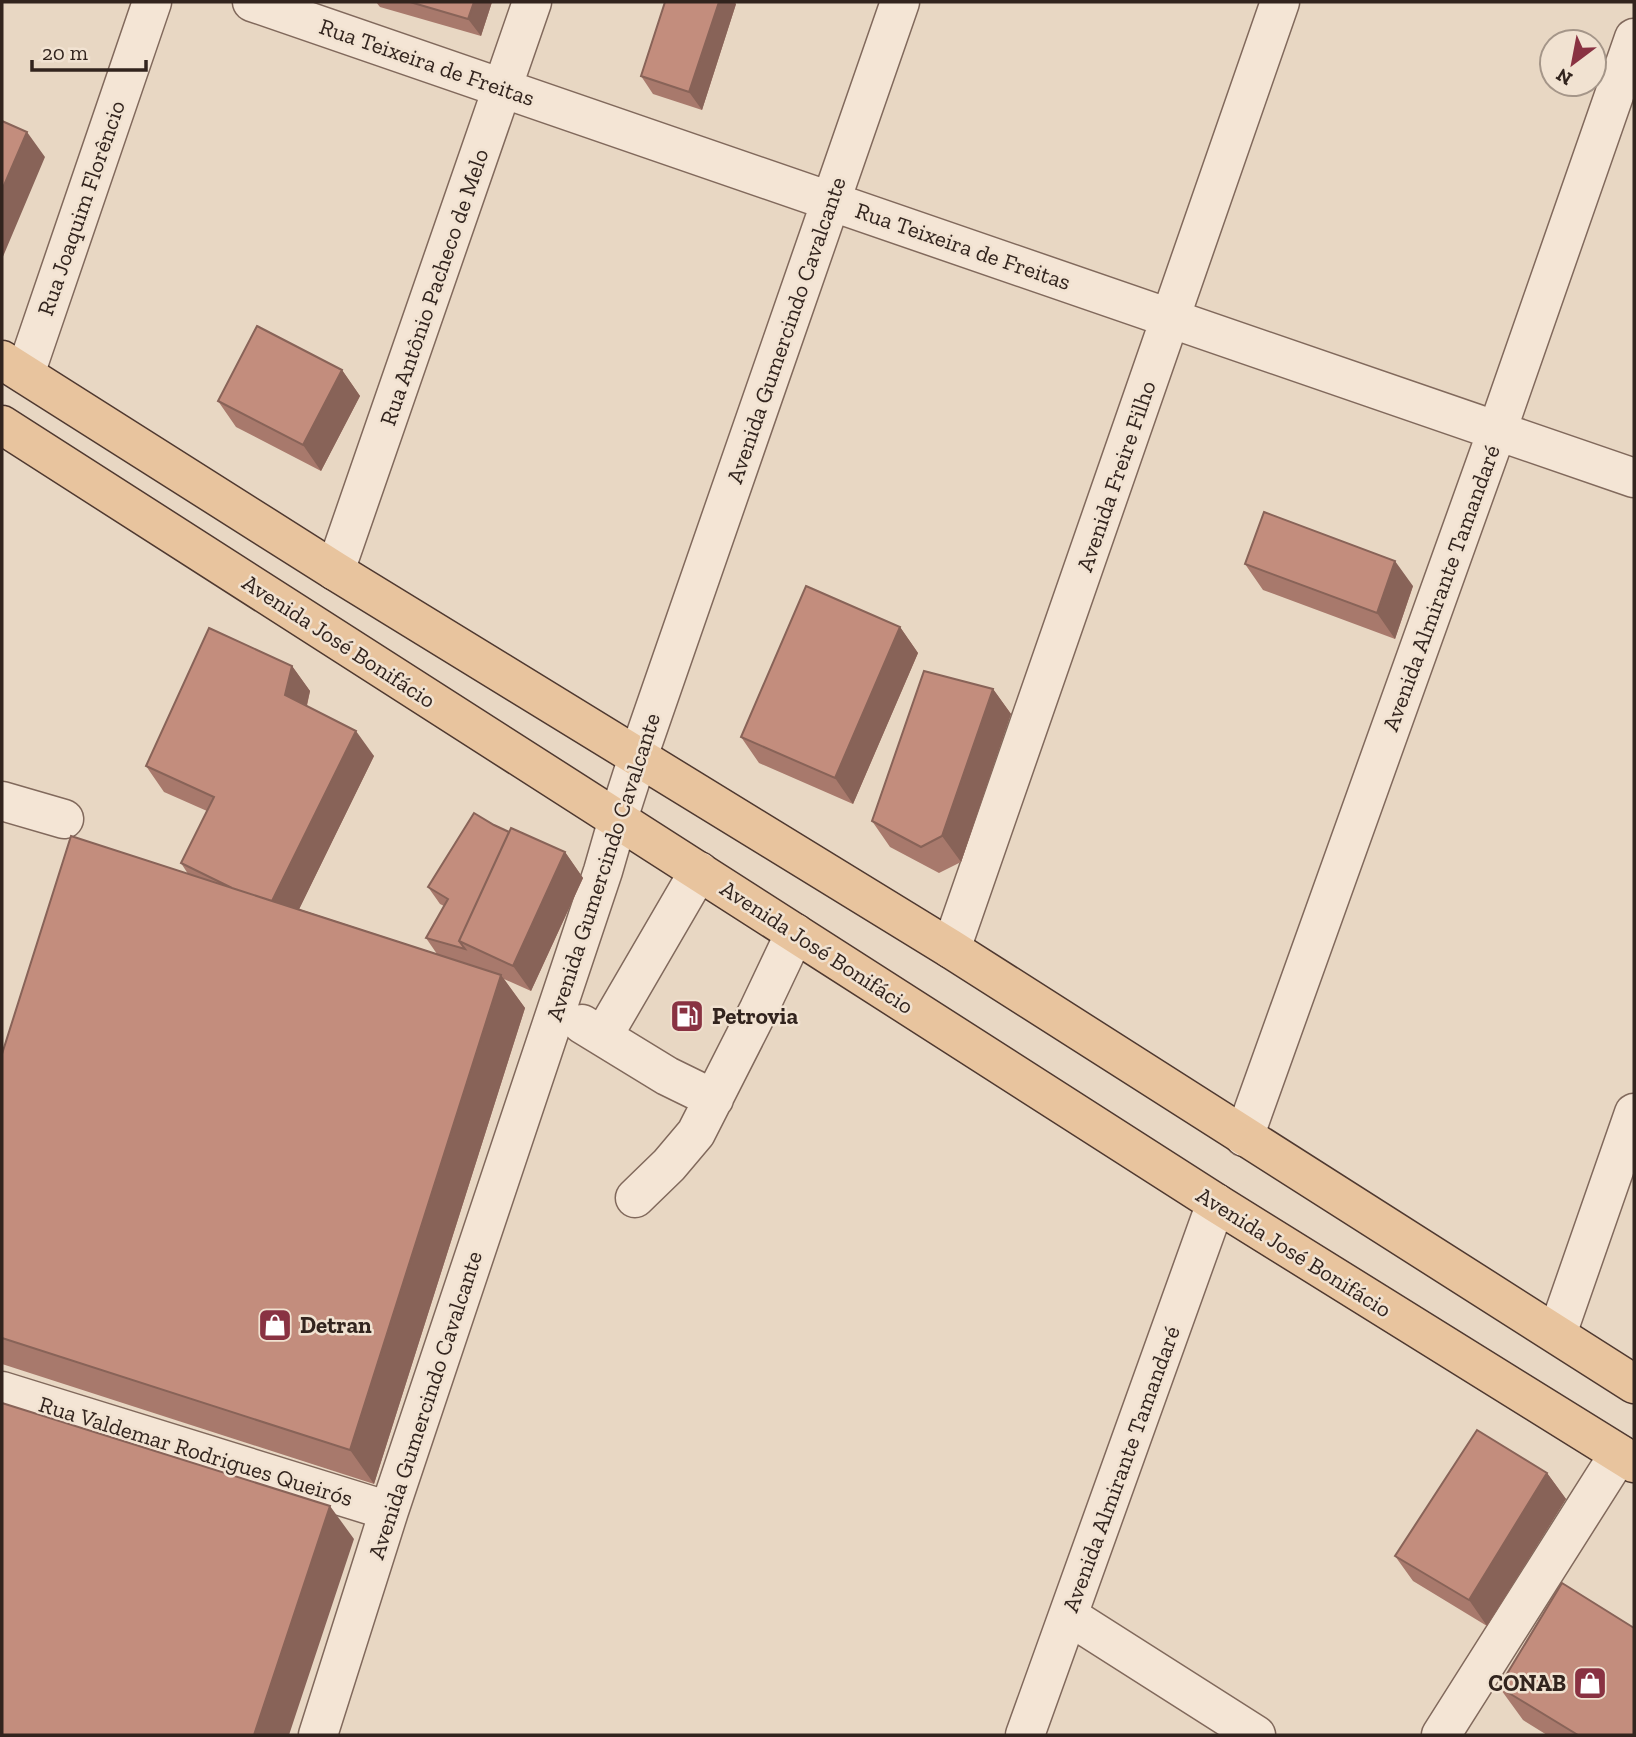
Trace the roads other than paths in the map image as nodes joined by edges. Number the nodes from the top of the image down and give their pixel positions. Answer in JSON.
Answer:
{"nodes":[{"id":1,"x":152,"y":2,"type":"edge"},
{"id":2,"x":252,"y":2,"type":"edge"},
{"id":3,"x":532,"y":2,"type":"edge"},
{"id":4,"x":900,"y":2,"type":"edge"},
{"id":5,"x":1280,"y":2,"type":"edge"},
{"id":6,"x":1634,"y":38,"type":"edge"},
{"id":7,"x":503,"y":88,"type":"junction"},
{"id":8,"x":832,"y":201,"type":"junction"},
{"id":9,"x":1171,"y":319,"type":"junction"},
{"id":10,"x":13,"y":367,"type":"edge"},
{"id":11,"x":3,"y":431,"type":"edge"},
{"id":12,"x":1497,"y":431,"type":"junction"},
{"id":13,"x":1634,"y":478,"type":"edge"},
{"id":14,"x":335,"y":571,"type":"junction"},
{"id":15,"x":638,"y":757,"type":"junction"},
{"id":16,"x":2,"y":801,"type":"edge"},
{"id":17,"x":618,"y":819,"type":"junction"},
{"id":18,"x":64,"y":820,"type":"dead end"},
{"id":19,"x":699,"y":871,"type":"junction"},
{"id":20,"x":795,"y":933,"type":"junction"},
{"id":21,"x":951,"y":949,"type":"junction"},
{"id":22,"x":556,"y":1010,"type":"junction"},
{"id":23,"x":603,"y":1036,"type":"junction"},
{"id":24,"x":714,"y":1099,"type":"junction"},
{"id":25,"x":1634,"y":1114,"type":"edge"},
{"id":26,"x":1244,"y":1137,"type":"junction"},
{"id":27,"x":635,"y":1198,"type":"dead end"},
{"id":28,"x":1216,"y":1203,"type":"junction"},
{"id":29,"x":1557,"y":1334,"type":"junction"},
{"id":30,"x":1634,"y":1384,"type":"edge"},
{"id":31,"x":2,"y":1391,"type":"edge"},
{"id":32,"x":1627,"y":1459,"type":"edge"},
{"id":33,"x":389,"y":1511,"type":"junction"},
{"id":34,"x":1069,"y":1616,"type":"junction"},
{"id":35,"x":318,"y":1735,"type":"edge"},
{"id":36,"x":1025,"y":1735,"type":"edge"},
{"id":37,"x":1256,"y":1735,"type":"edge"},
{"id":38,"x":1441,"y":1735,"type":"edge"}],
"edges":[{"from":1,"to":10,"type":"street","name":"Rua Joaquim Florêncio"},
{"from":2,"to":7,"type":"street","name":"Rua Teixeira de Freitas"},
{"from":3,"to":7,"type":"street","name":"Rua Antônio Pacheco de Melo"},
{"from":4,"to":8,"type":"street","name":"Avenida Gumercindo Cavalcante"},
{"from":5,"to":9,"type":"street","name":"Avenida Freire Filho"},
{"from":6,"to":12,"type":"street","name":"Avenida Almirante Tamandaré"},
{"from":7,"to":8,"type":"street","name":"Rua Teixeira de Freitas"},
{"from":7,"to":14,"type":"street","name":"Rua Antônio Pacheco de Melo"},
{"from":8,"to":9,"type":"street","name":"Rua Teixeira de Freitas"},
{"from":8,"to":15,"type":"street","name":"Avenida Gumercindo Cavalcante"},
{"from":9,"to":12,"type":"street","name":"Rua Teixeira de Freitas"},
{"from":9,"to":21,"type":"street","name":"Avenida Freire Filho"},
{"from":10,"to":14,"type":"main road"},
{"from":11,"to":17,"type":"main road","name":"Avenida José Bonifácio"},
{"from":12,"to":13,"type":"street","name":"Rua Teixeira de Freitas"},
{"from":12,"to":26,"type":"street","name":"Avenida Almirante Tamandaré"},
{"from":14,"to":15,"type":"main road"},
{"from":15,"to":17,"type":"street","name":"Avenida Gumercindo Cavalcante"},
{"from":15,"to":21,"type":"main road"},
{"from":16,"to":18,"type":"street"},
{"from":17,"to":19,"type":"main road","name":"Avenida José Bonifácio"},
{"from":17,"to":22,"type":"street","name":"Avenida Gumercindo Cavalcante"},
{"from":19,"to":20,"type":"main road","name":"Avenida José Bonifácio"},
{"from":19,"to":23,"type":"street"},
{"from":20,"to":24,"type":"street"},
{"from":20,"to":28,"type":"main road","name":"Avenida José Bonifácio"},
{"from":21,"to":26,"type":"main road"},
{"from":22,"to":23,"type":"street"},
{"from":22,"to":33,"type":"street","name":"Avenida Gumercindo Cavalcante"},
{"from":23,"to":24,"type":"street"},
{"from":24,"to":27,"type":"street"},
{"from":25,"to":29,"type":"street"},
{"from":26,"to":29,"type":"main road"},
{"from":28,"to":32,"type":"main road","name":"Avenida José Bonifácio"},
{"from":28,"to":34,"type":"street","name":"Avenida Almirante Tamandaré"},
{"from":29,"to":30,"type":"main road"},
{"from":31,"to":33,"type":"street","name":"Rua Valdemar Rodrigues Queirós"},
{"from":32,"to":38,"type":"street"},
{"from":33,"to":35,"type":"street","name":"Avenida Gumercindo Cavalcante"},
{"from":34,"to":36,"type":"street","name":"Avenida Almirante Tamandaré"},
{"from":34,"to":37,"type":"street"}]}
